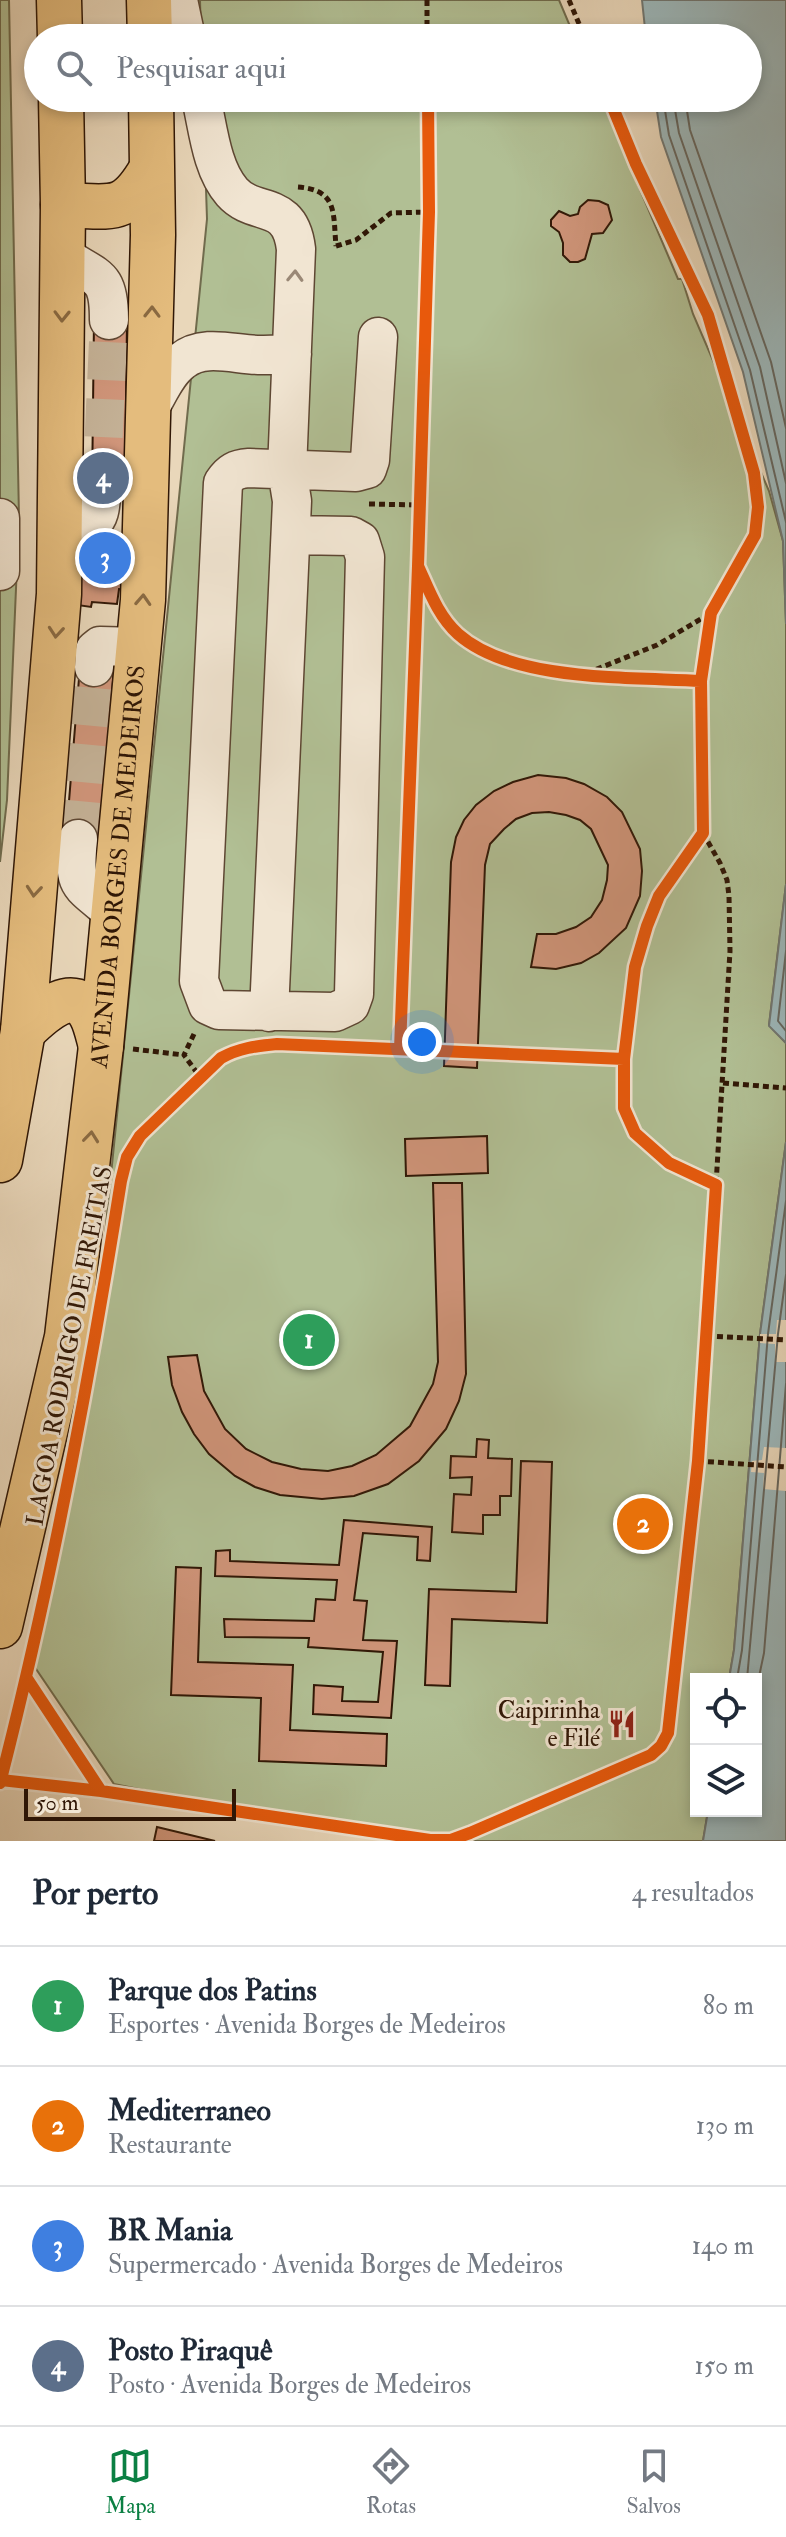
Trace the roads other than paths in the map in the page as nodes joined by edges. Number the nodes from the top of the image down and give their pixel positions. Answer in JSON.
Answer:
{"nodes":[{"id":1,"x":59,"y":0,"type":"edge"},
{"id":2,"x":149,"y":0,"type":"edge"},
{"id":3,"x":178,"y":0,"type":"edge"},
{"id":4,"x":60,"y":24,"type":"edge"},
{"id":5,"x":150,"y":24,"type":"edge"},
{"id":6,"x":183,"y":24,"type":"edge"},
{"id":7,"x":61,"y":112,"type":"edge"},
{"id":8,"x":151,"y":112,"type":"edge"},
{"id":9,"x":204,"y":112,"type":"edge"},
{"id":10,"x":151,"y":170,"type":"junction"},
{"id":11,"x":63,"y":205,"type":"junction"},
{"id":12,"x":63,"y":256,"type":"junction"},
{"id":13,"x":109,"y":320,"type":"tunnel mouth"},
{"id":14,"x":378,"y":337,"type":"dead end"},
{"id":15,"x":292,"y":354,"type":"junction"},
{"id":16,"x":150,"y":407,"type":"junction"},
{"id":17,"x":287,"y":470,"type":"junction"},
{"id":18,"x":101,"y":494,"type":"tunnel mouth"},
{"id":19,"x":0,"y":518,"type":"edge"},
{"id":20,"x":60,"y":526,"type":"junction"},
{"id":21,"x":291,"y":535,"type":"junction"},
{"id":22,"x":0,"y":571,"type":"edge"},
{"id":23,"x":139,"y":647,"type":"junction"},
{"id":24,"x":94,"y":667,"type":"tunnel mouth"},
{"id":25,"x":78,"y":839,"type":"tunnel mouth"},
{"id":26,"x":114,"y":913,"type":"junction"},
{"id":27,"x":266,"y":1029,"type":"junction"},
{"id":28,"x":23,"y":1031,"type":"junction"},
{"id":29,"x":101,"y":1046,"type":"junction"},
{"id":30,"x":0,"y":1160,"type":"edge"},
{"id":31,"x":18,"y":1628,"type":"edge"}],
"edges":[{"from":1,"to":4,"type":"highway"},
{"from":2,"to":5,"type":"highway"},
{"from":3,"to":6,"type":"lane"},
{"from":7,"to":11,"type":"highway"},
{"from":8,"to":10,"type":"highway","name":"AVENIDA BORGES DE MEDEIROS"},
{"from":15,"to":9,"type":"lane","one_way":true},
{"from":10,"to":11,"type":"highway"},
{"from":16,"to":10,"type":"highway","name":"AVENIDA BORGES DE MEDEIROS","one_way":true},
{"from":11,"to":12,"type":"highway"},
{"from":12,"to":13,"type":"lane"},
{"from":12,"to":20,"type":"highway","one_way":true},
{"from":14,"to":17,"type":"lane"},
{"from":15,"to":16,"type":"lane"},
{"from":15,"to":17,"type":"lane"},
{"from":23,"to":16,"type":"highway","name":"AVENIDA BORGES DE MEDEIROS","one_way":true},
{"from":17,"to":21,"type":"lane"},
{"from":17,"to":27,"type":"lane"},
{"from":18,"to":20,"type":"lane"},
{"from":19,"to":22,"type":"lane"},
{"from":20,"to":28,"type":"highway","one_way":true},
{"from":21,"to":27,"type":"lane"},
{"from":21,"to":27,"type":"lane"},
{"from":23,"to":24,"type":"lane"},
{"from":23,"to":26,"type":"highway","name":"AVENIDA BORGES DE MEDEIROS"},
{"from":25,"to":26,"type":"lane"},
{"from":26,"to":29,"type":"highway","name":"AVENIDA BORGES DE MEDEIROS"},
{"from":28,"to":29,"type":"highway"},
{"from":28,"to":30,"type":"highway"},
{"from":31,"to":29,"type":"highway","name":"AVENIDA BORGES DE MEDEIROS","one_way":true}]}
